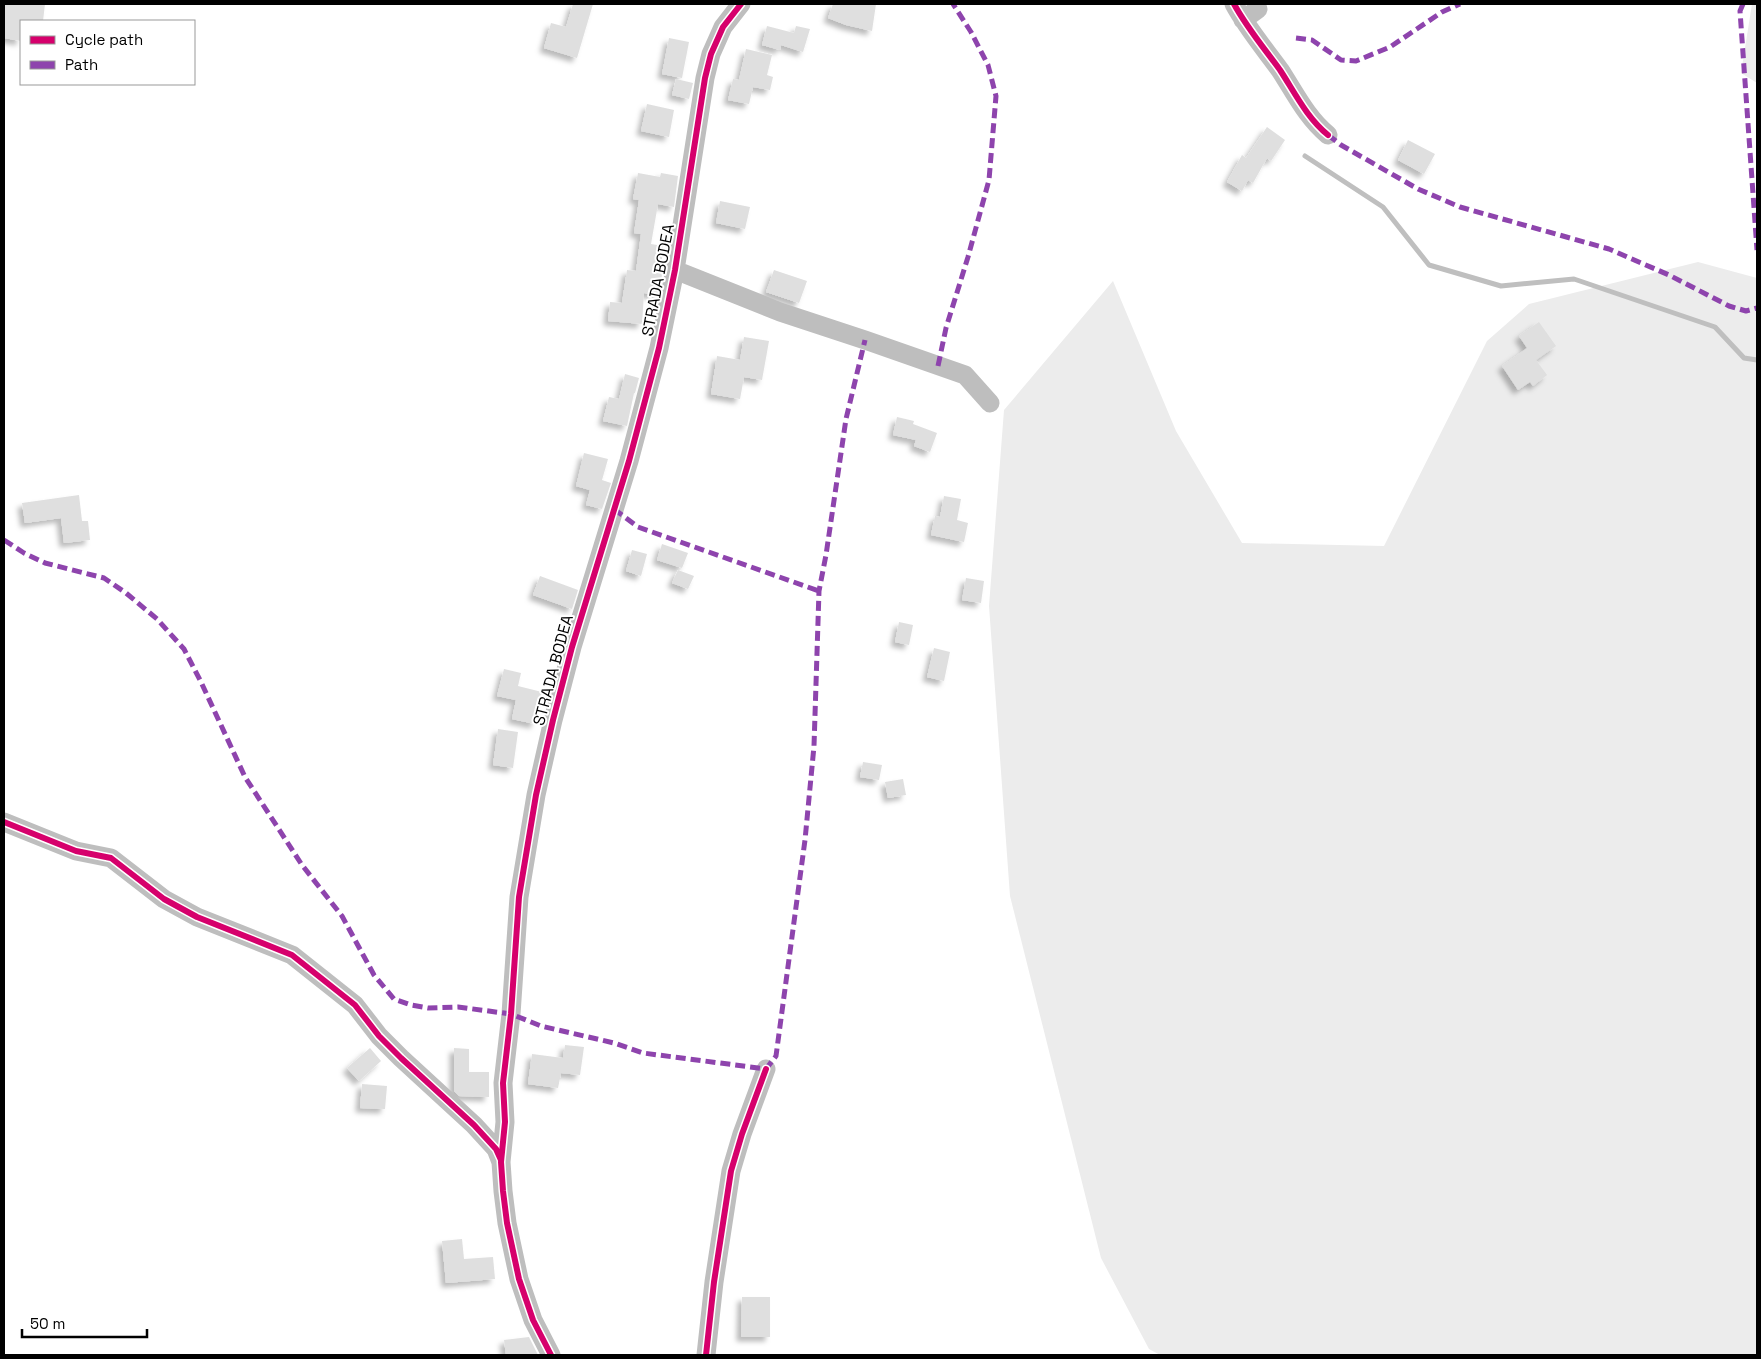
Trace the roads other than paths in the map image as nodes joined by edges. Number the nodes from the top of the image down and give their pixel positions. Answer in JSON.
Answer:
{"nodes":[{"id":1,"x":741,"y":4,"type":"edge"},
{"id":2,"x":1234,"y":4,"type":"edge"},
{"id":3,"x":1328,"y":134,"type":"dead end"},
{"id":4,"x":676,"y":270,"type":"junction"},
{"id":5,"x":990,"y":403,"type":"dead end"},
{"id":6,"x":4,"y":822,"type":"edge"},
{"id":7,"x":766,"y":1069,"type":"dead end"},
{"id":8,"x":502,"y":1162,"type":"junction"},
{"id":9,"x":551,"y":1355,"type":"edge"},
{"id":10,"x":706,"y":1355,"type":"edge"}],
"edges":[{"from":1,"to":4,"type":"street","name":"STRADA BODEA"},
{"from":2,"to":3,"type":"street"},
{"from":4,"to":5,"type":"street"},
{"from":4,"to":8,"type":"street","name":"STRADA BODEA"},
{"from":6,"to":8,"type":"street"},
{"from":7,"to":10,"type":"street"},
{"from":8,"to":9,"type":"street","name":"STRADA BODEA"}]}
